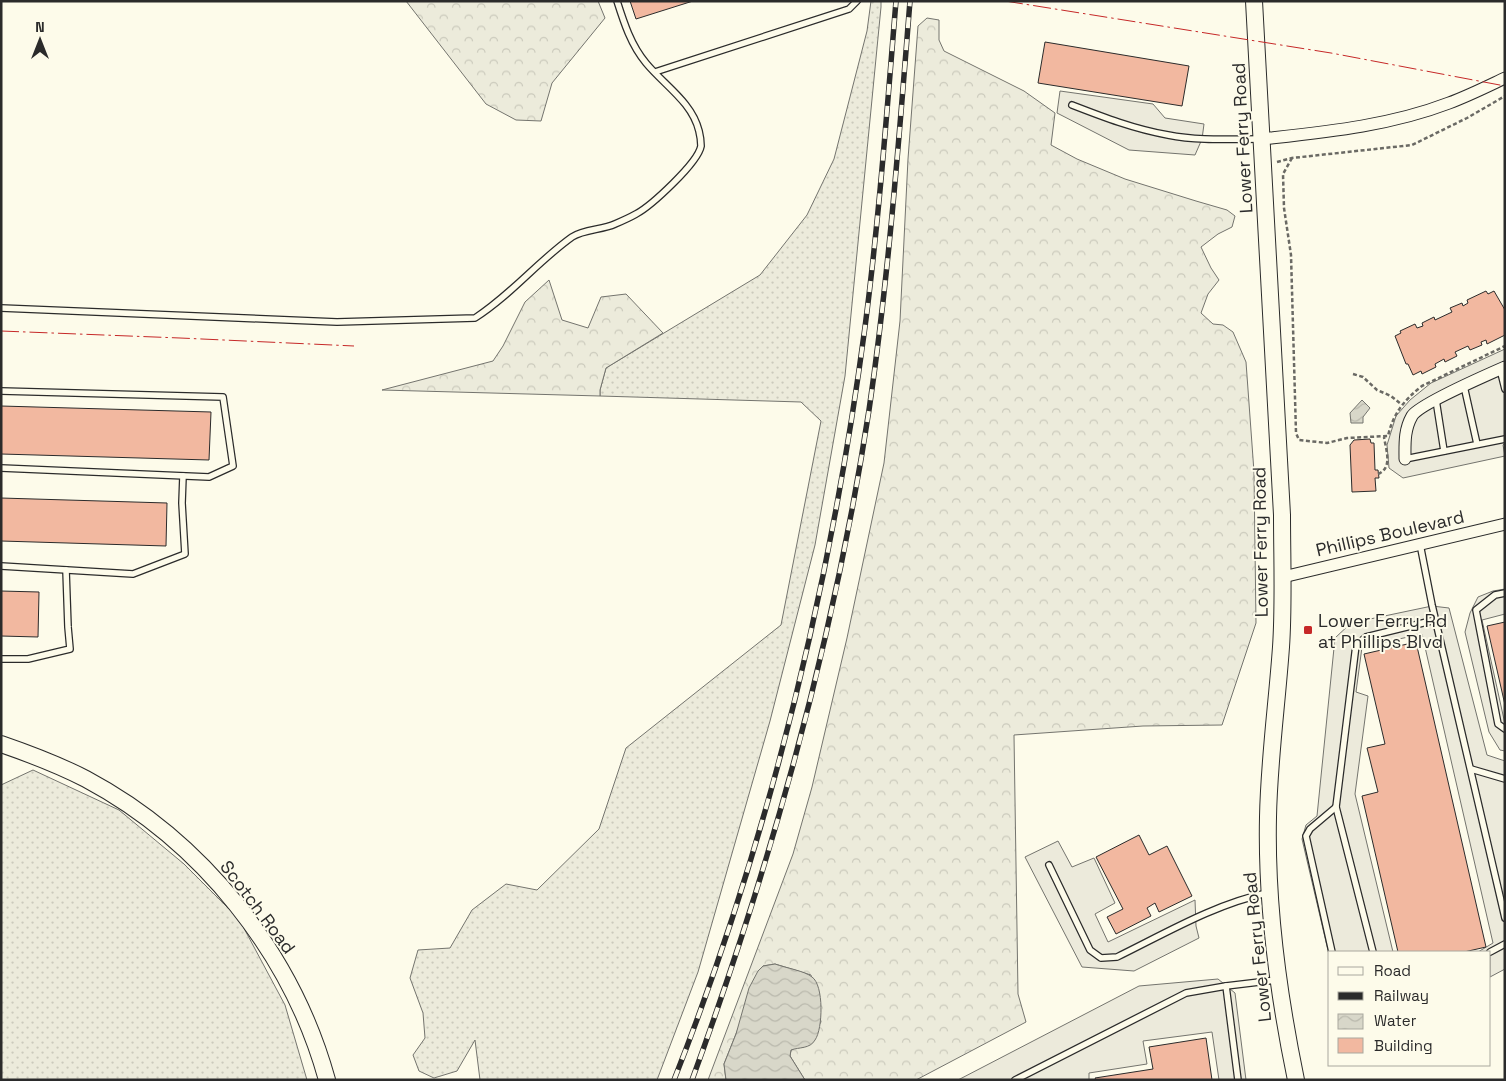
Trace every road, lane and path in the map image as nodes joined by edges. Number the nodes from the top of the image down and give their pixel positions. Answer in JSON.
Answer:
{"nodes":[{"id":1,"x":617,"y":1,"type":"edge"},
{"id":2,"x":857,"y":1,"type":"edge"},
{"id":3,"x":1254,"y":1,"type":"edge"},
{"id":4,"x":655,"y":72,"type":"junction"},
{"id":5,"x":1505,"y":78,"type":"edge"},
{"id":6,"x":1505,"y":96,"type":"edge"},
{"id":7,"x":1072,"y":105,"type":"dead end"},
{"id":8,"x":1262,"y":139,"type":"junction"},
{"id":9,"x":1292,"y":158,"type":"junction"},
{"id":10,"x":1264,"y":166,"type":"junction"},
{"id":11,"x":1244,"y":168,"type":"dead end"},
{"id":12,"x":1,"y":308,"type":"edge"},
{"id":13,"x":1505,"y":346,"type":"edge"},
{"id":14,"x":1502,"y":368,"type":"edge"},
{"id":15,"x":1353,"y":374,"type":"dead end"},
{"id":16,"x":1464,"y":386,"type":"junction"},
{"id":17,"x":1505,"y":389,"type":"edge"},
{"id":18,"x":1,"y":391,"type":"edge"},
{"id":19,"x":1436,"y":400,"type":"junction"},
{"id":20,"x":1401,"y":404,"type":"junction"},
{"id":21,"x":1384,"y":437,"type":"junction"},
{"id":22,"x":1505,"y":439,"type":"edge"},
{"id":23,"x":1477,"y":444,"type":"junction"},
{"id":24,"x":1444,"y":451,"type":"junction"},
{"id":25,"x":1405,"y":459,"type":"joint"},
{"id":26,"x":1,"y":468,"type":"edge"},
{"id":27,"x":1378,"y":474,"type":"dead end"},
{"id":28,"x":183,"y":476,"type":"junction"},
{"id":29,"x":1505,"y":524,"type":"edge"},
{"id":30,"x":1420,"y":544,"type":"junction"},
{"id":31,"x":1,"y":566,"type":"edge"},
{"id":32,"x":66,"y":570,"type":"junction"},
{"id":33,"x":1283,"y":576,"type":"junction"},
{"id":34,"x":1505,"y":593,"type":"edge"},
{"id":35,"x":1435,"y":620,"type":"junction"},
{"id":36,"x":1,"y":659,"type":"edge"},
{"id":37,"x":1505,"y":729,"type":"edge"},
{"id":38,"x":1,"y":744,"type":"edge"},
{"id":39,"x":1471,"y":769,"type":"junction"},
{"id":40,"x":1505,"y":779,"type":"edge"},
{"id":41,"x":1336,"y":807,"type":"junction"},
{"id":42,"x":1049,"y":865,"type":"dead end"},
{"id":43,"x":1269,"y":892,"type":"junction"},
{"id":44,"x":1505,"y":918,"type":"edge"},
{"id":45,"x":1505,"y":944,"type":"edge"},
{"id":46,"x":1332,"y":951,"type":"edge"},
{"id":47,"x":1373,"y":951,"type":"edge"},
{"id":48,"x":1491,"y":951,"type":"edge"},
{"id":49,"x":1277,"y":980,"type":"junction"},
{"id":50,"x":1226,"y":986,"type":"junction"},
{"id":51,"x":327,"y":1080,"type":"edge"},
{"id":52,"x":1015,"y":1080,"type":"edge"},
{"id":53,"x":1238,"y":1080,"type":"edge"},
{"id":54,"x":1296,"y":1080,"type":"edge"}],
"edges":[{"from":1,"to":4,"type":"lane"},
{"from":2,"to":4,"type":"lane"},
{"from":3,"to":8,"type":"street","name":"Lower Ferry Road"},
{"from":4,"to":12,"type":"lane"},
{"from":5,"to":8,"type":"street"},
{"from":6,"to":9,"type":"path"},
{"from":7,"to":8,"type":"lane"},
{"from":8,"to":10,"type":"street","name":"Lower Ferry Road"},
{"from":9,"to":10,"type":"path"},
{"from":9,"to":21,"type":"path"},
{"from":10,"to":11,"type":"path"},
{"from":10,"to":33,"type":"street","name":"Lower Ferry Road"},
{"from":13,"to":20,"type":"path"},
{"from":14,"to":16,"type":"street"},
{"from":14,"to":17,"type":"lane"},
{"from":15,"to":20,"type":"path"},
{"from":16,"to":19,"type":"street"},
{"from":16,"to":23,"type":"lane"},
{"from":18,"to":28,"type":"lane"},
{"from":19,"to":24,"type":"lane"},
{"from":19,"to":25,"type":"street"},
{"from":20,"to":21,"type":"path"},
{"from":21,"to":27,"type":"path"},
{"from":22,"to":23,"type":"lane"},
{"from":23,"to":24,"type":"lane"},
{"from":24,"to":25,"type":"lane"},
{"from":26,"to":28,"type":"lane"},
{"from":28,"to":32,"type":"lane"},
{"from":29,"to":30,"type":"street","name":"Phillips Boulevard"},
{"from":30,"to":33,"type":"street","name":"Phillips Boulevard"},
{"from":30,"to":35,"type":"lane"},
{"from":31,"to":32,"type":"lane"},
{"from":32,"to":36,"type":"lane"},
{"from":33,"to":43,"type":"street","name":"Lower Ferry Road"},
{"from":34,"to":37,"type":"lane"},
{"from":35,"to":39,"type":"lane"},
{"from":35,"to":41,"type":"lane"},
{"from":38,"to":51,"type":"street","name":"Scotch Road"},
{"from":39,"to":40,"type":"lane"},
{"from":39,"to":44,"type":"lane"},
{"from":41,"to":46,"type":"lane"},
{"from":41,"to":47,"type":"lane"},
{"from":42,"to":43,"type":"lane"},
{"from":43,"to":49,"type":"street","name":"Lower Ferry Road"},
{"from":45,"to":48,"type":"lane"},
{"from":49,"to":50,"type":"lane"},
{"from":49,"to":54,"type":"street","name":"Lower Ferry Road"},
{"from":50,"to":52,"type":"lane"},
{"from":50,"to":53,"type":"lane"}]}
